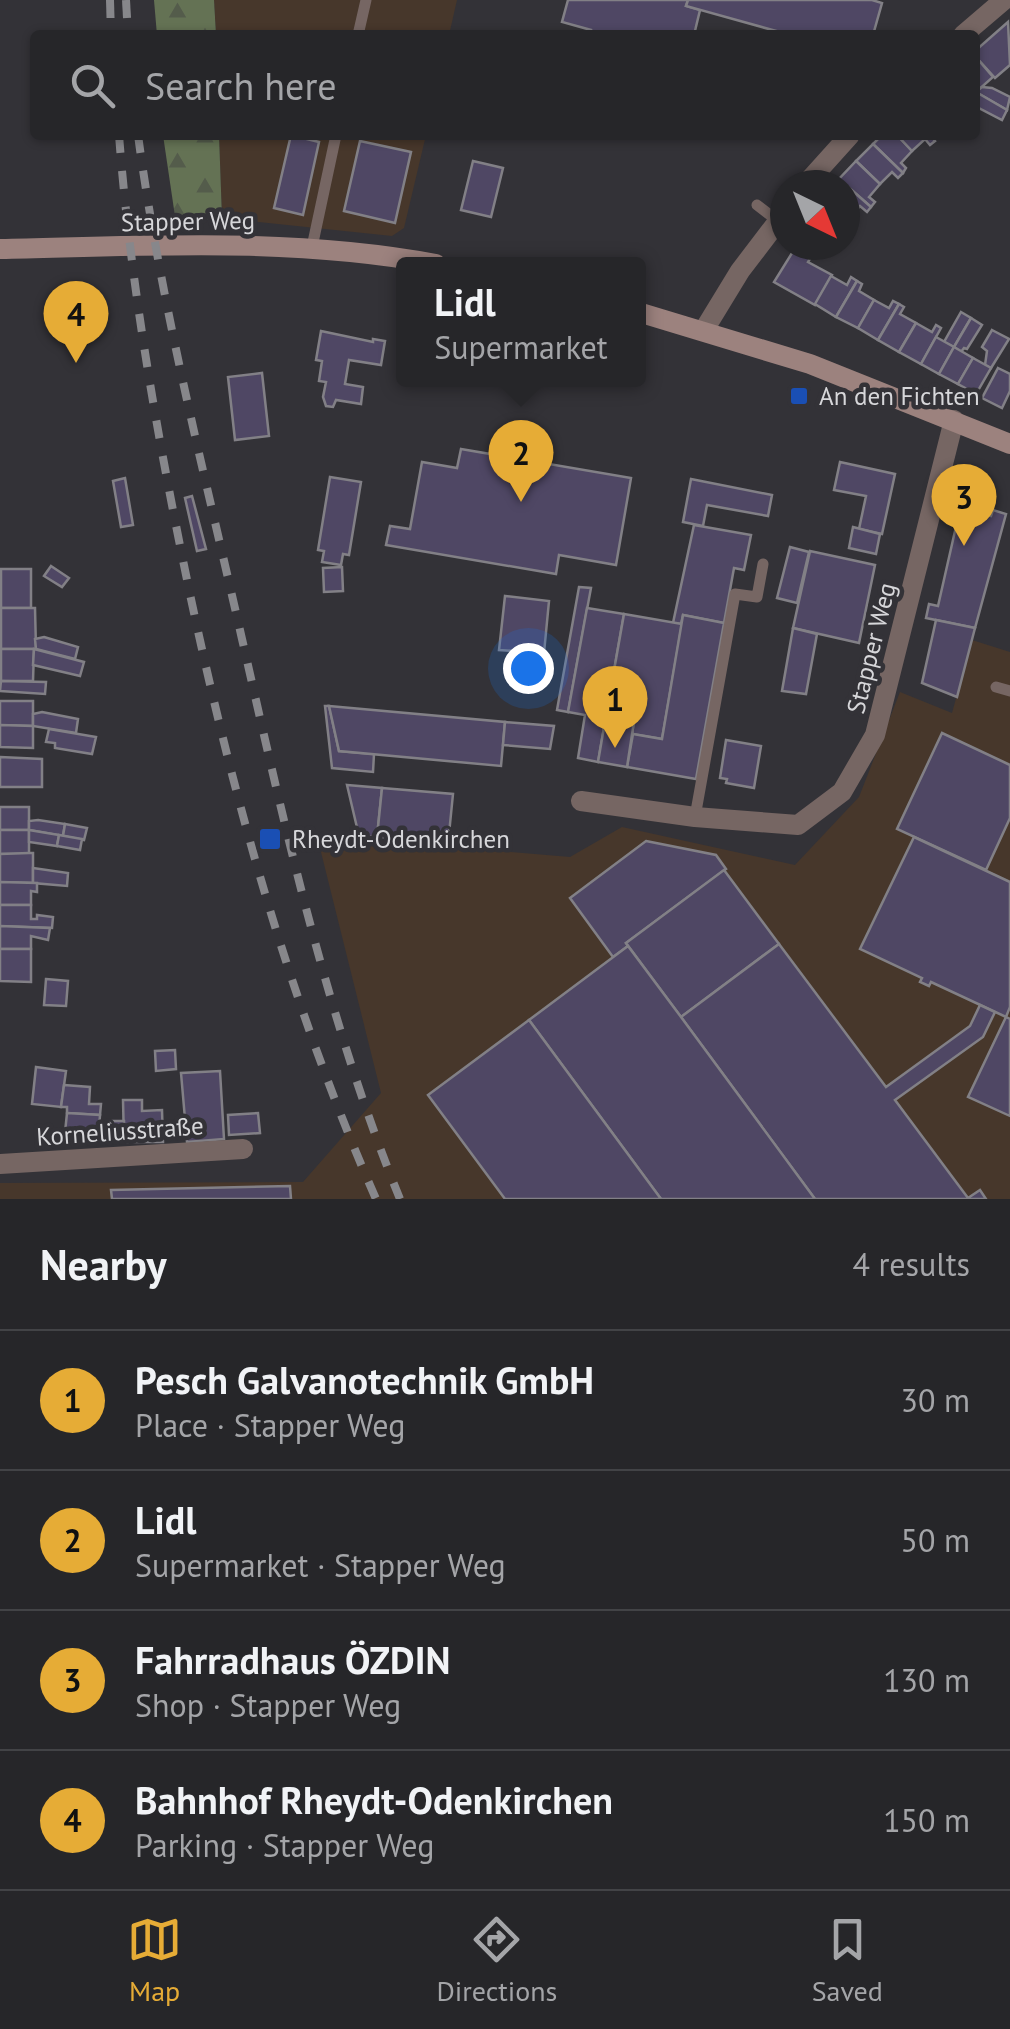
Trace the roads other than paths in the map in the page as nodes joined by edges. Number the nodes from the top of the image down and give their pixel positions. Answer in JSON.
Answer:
{"nodes":[{"id":1,"x":366,"y":0,"type":"edge"},
{"id":2,"x":1004,"y":0,"type":"edge"},
{"id":3,"x":359,"y":30,"type":"edge"},
{"id":4,"x":969,"y":30,"type":"edge"},
{"id":5,"x":335,"y":140,"type":"edge"},
{"id":6,"x":846,"y":140,"type":"edge"},
{"id":7,"x":818,"y":170,"type":"edge"},
{"id":8,"x":757,"y":205,"type":"dead end"},
{"id":9,"x":770,"y":211,"type":"edge"},
{"id":10,"x":770,"y":231,"type":"edge"},
{"id":11,"x":312,"y":247,"type":"junction"},
{"id":12,"x":0,"y":249,"type":"edge"},
{"id":13,"x":396,"y":259,"type":"edge"},
{"id":14,"x":646,"y":314,"type":"edge"},
{"id":15,"x":704,"y":330,"type":"junction"},
{"id":16,"x":954,"y":420,"type":"junction"},
{"id":17,"x":1010,"y":444,"type":"edge"},
{"id":18,"x":763,"y":564,"type":"dead end"},
{"id":19,"x":996,"y":688,"type":"dead end"},
{"id":20,"x":1010,"y":691,"type":"edge"},
{"id":21,"x":581,"y":801,"type":"dead end"},
{"id":22,"x":695,"y":818,"type":"junction"},
{"id":23,"x":243,"y":1149,"type":"dead end"},
{"id":24,"x":0,"y":1164,"type":"edge"}],
"edges":[{"from":1,"to":3,"type":"lane"},
{"from":2,"to":4,"type":"street"},
{"from":5,"to":11,"type":"lane"},
{"from":6,"to":7,"type":"street"},
{"from":8,"to":9,"type":"lane"},
{"from":10,"to":15,"type":"street"},
{"from":11,"to":12,"type":"main road","name":"Stapper Weg"},
{"from":11,"to":13,"type":"main road","name":"Stapper Weg"},
{"from":14,"to":15,"type":"main road"},
{"from":15,"to":16,"type":"main road"},
{"from":16,"to":17,"type":"main road"},
{"from":16,"to":22,"type":"street","name":"Stapper Weg"},
{"from":18,"to":22,"type":"lane"},
{"from":19,"to":20,"type":"lane"},
{"from":21,"to":22,"type":"street","name":"Stapper Weg"},
{"from":23,"to":24,"type":"street","name":"Korneliusstraße"}]}
